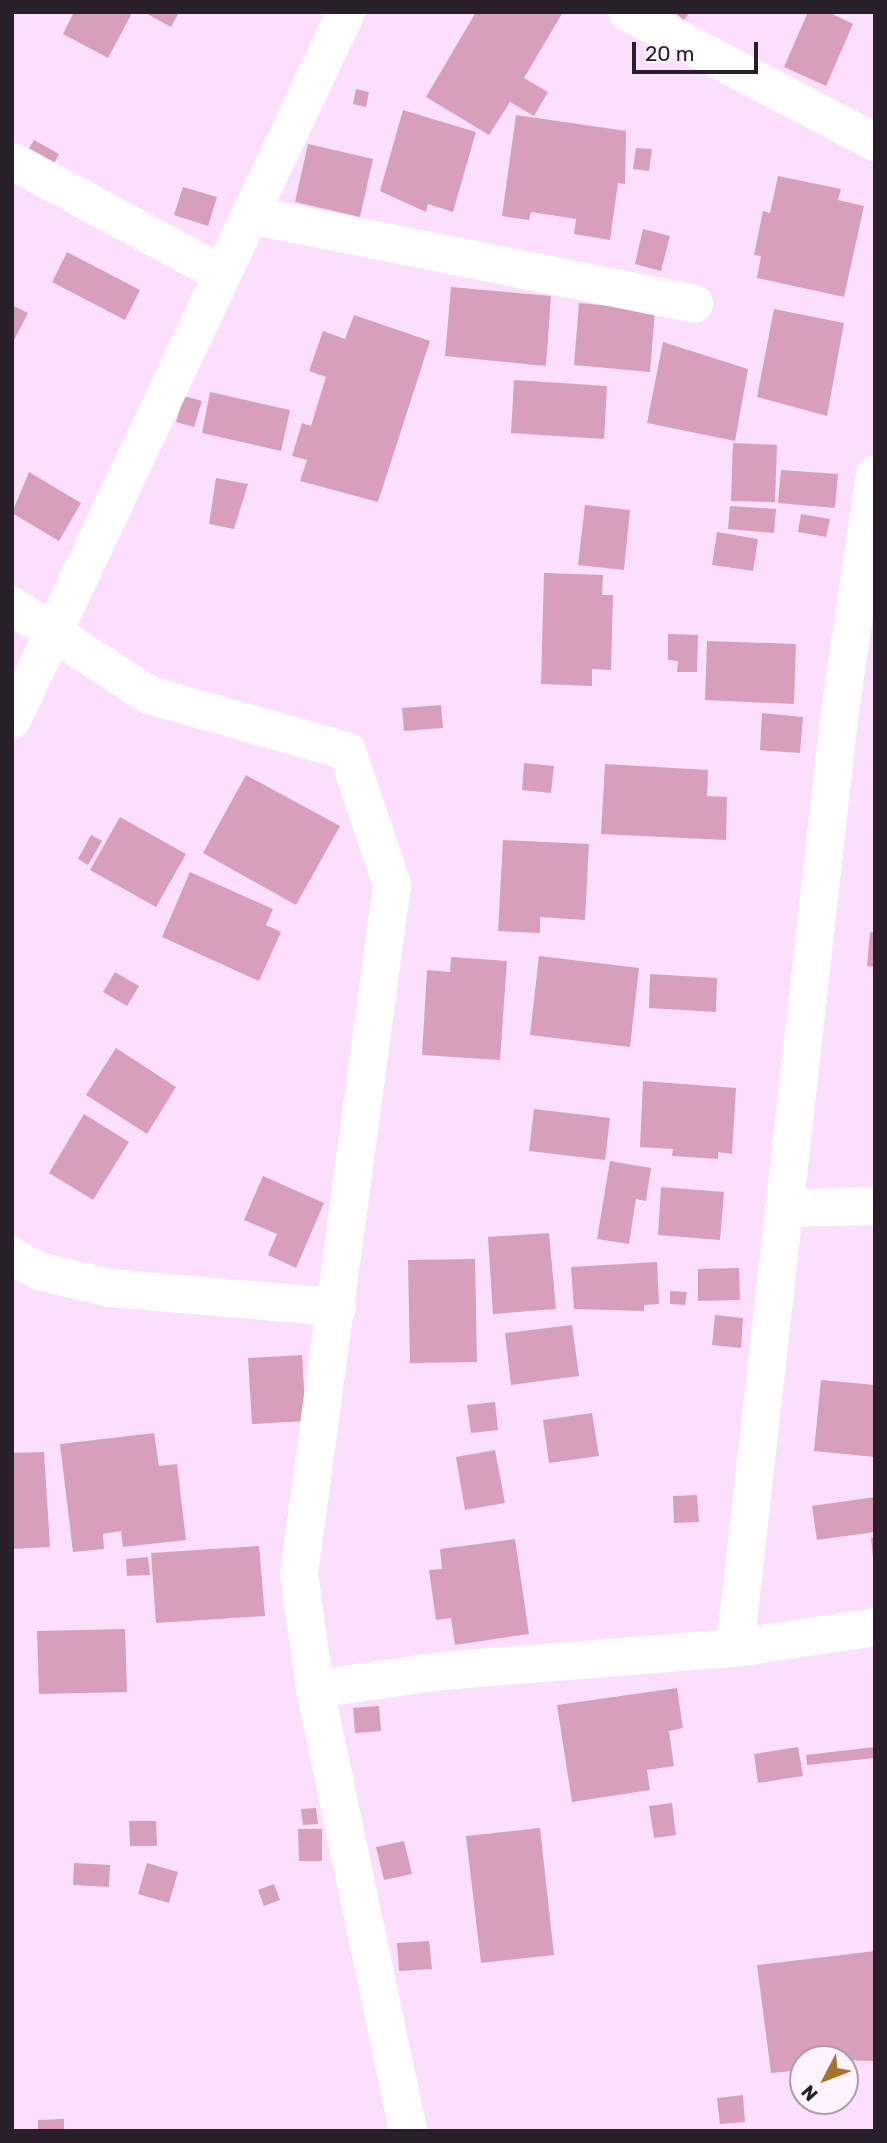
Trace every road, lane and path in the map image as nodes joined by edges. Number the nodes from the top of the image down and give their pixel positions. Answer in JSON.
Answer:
{"nodes":[{"id":1,"x":346,"y":12,"type":"edge"},
{"id":2,"x":627,"y":12,"type":"edge"},
{"id":3,"x":875,"y":142,"type":"edge"},
{"id":4,"x":12,"y":161,"type":"edge"},
{"id":5,"x":250,"y":215,"type":"junction"},
{"id":6,"x":222,"y":274,"type":"junction"},
{"id":7,"x":694,"y":304,"type":"dead end"},
{"id":8,"x":875,"y":475,"type":"edge"},
{"id":9,"x":12,"y":606,"type":"edge"},
{"id":10,"x":52,"y":635,"type":"junction"},
{"id":11,"x":12,"y":720,"type":"edge"},
{"id":12,"x":875,"y":1206,"type":"edge"},
{"id":13,"x":788,"y":1208,"type":"junction"},
{"id":14,"x":12,"y":1256,"type":"edge"},
{"id":15,"x":337,"y":1307,"type":"junction"},
{"id":16,"x":875,"y":1627,"type":"edge"},
{"id":17,"x":735,"y":1648,"type":"junction"},
{"id":18,"x":314,"y":1689,"type":"junction"},
{"id":19,"x":408,"y":2131,"type":"edge"}],
"edges":[{"from":1,"to":5,"type":"street"},
{"from":2,"to":3,"type":"street"},
{"from":4,"to":6,"type":"street"},
{"from":5,"to":6,"type":"street"},
{"from":5,"to":7,"type":"street"},
{"from":6,"to":10,"type":"street"},
{"from":8,"to":13,"type":"street"},
{"from":9,"to":10,"type":"street"},
{"from":10,"to":11,"type":"street"},
{"from":10,"to":15,"type":"street"},
{"from":12,"to":13,"type":"street"},
{"from":13,"to":17,"type":"street"},
{"from":14,"to":15,"type":"street"},
{"from":15,"to":18,"type":"street"},
{"from":16,"to":17,"type":"street"},
{"from":17,"to":18,"type":"street"},
{"from":18,"to":19,"type":"street"}]}
